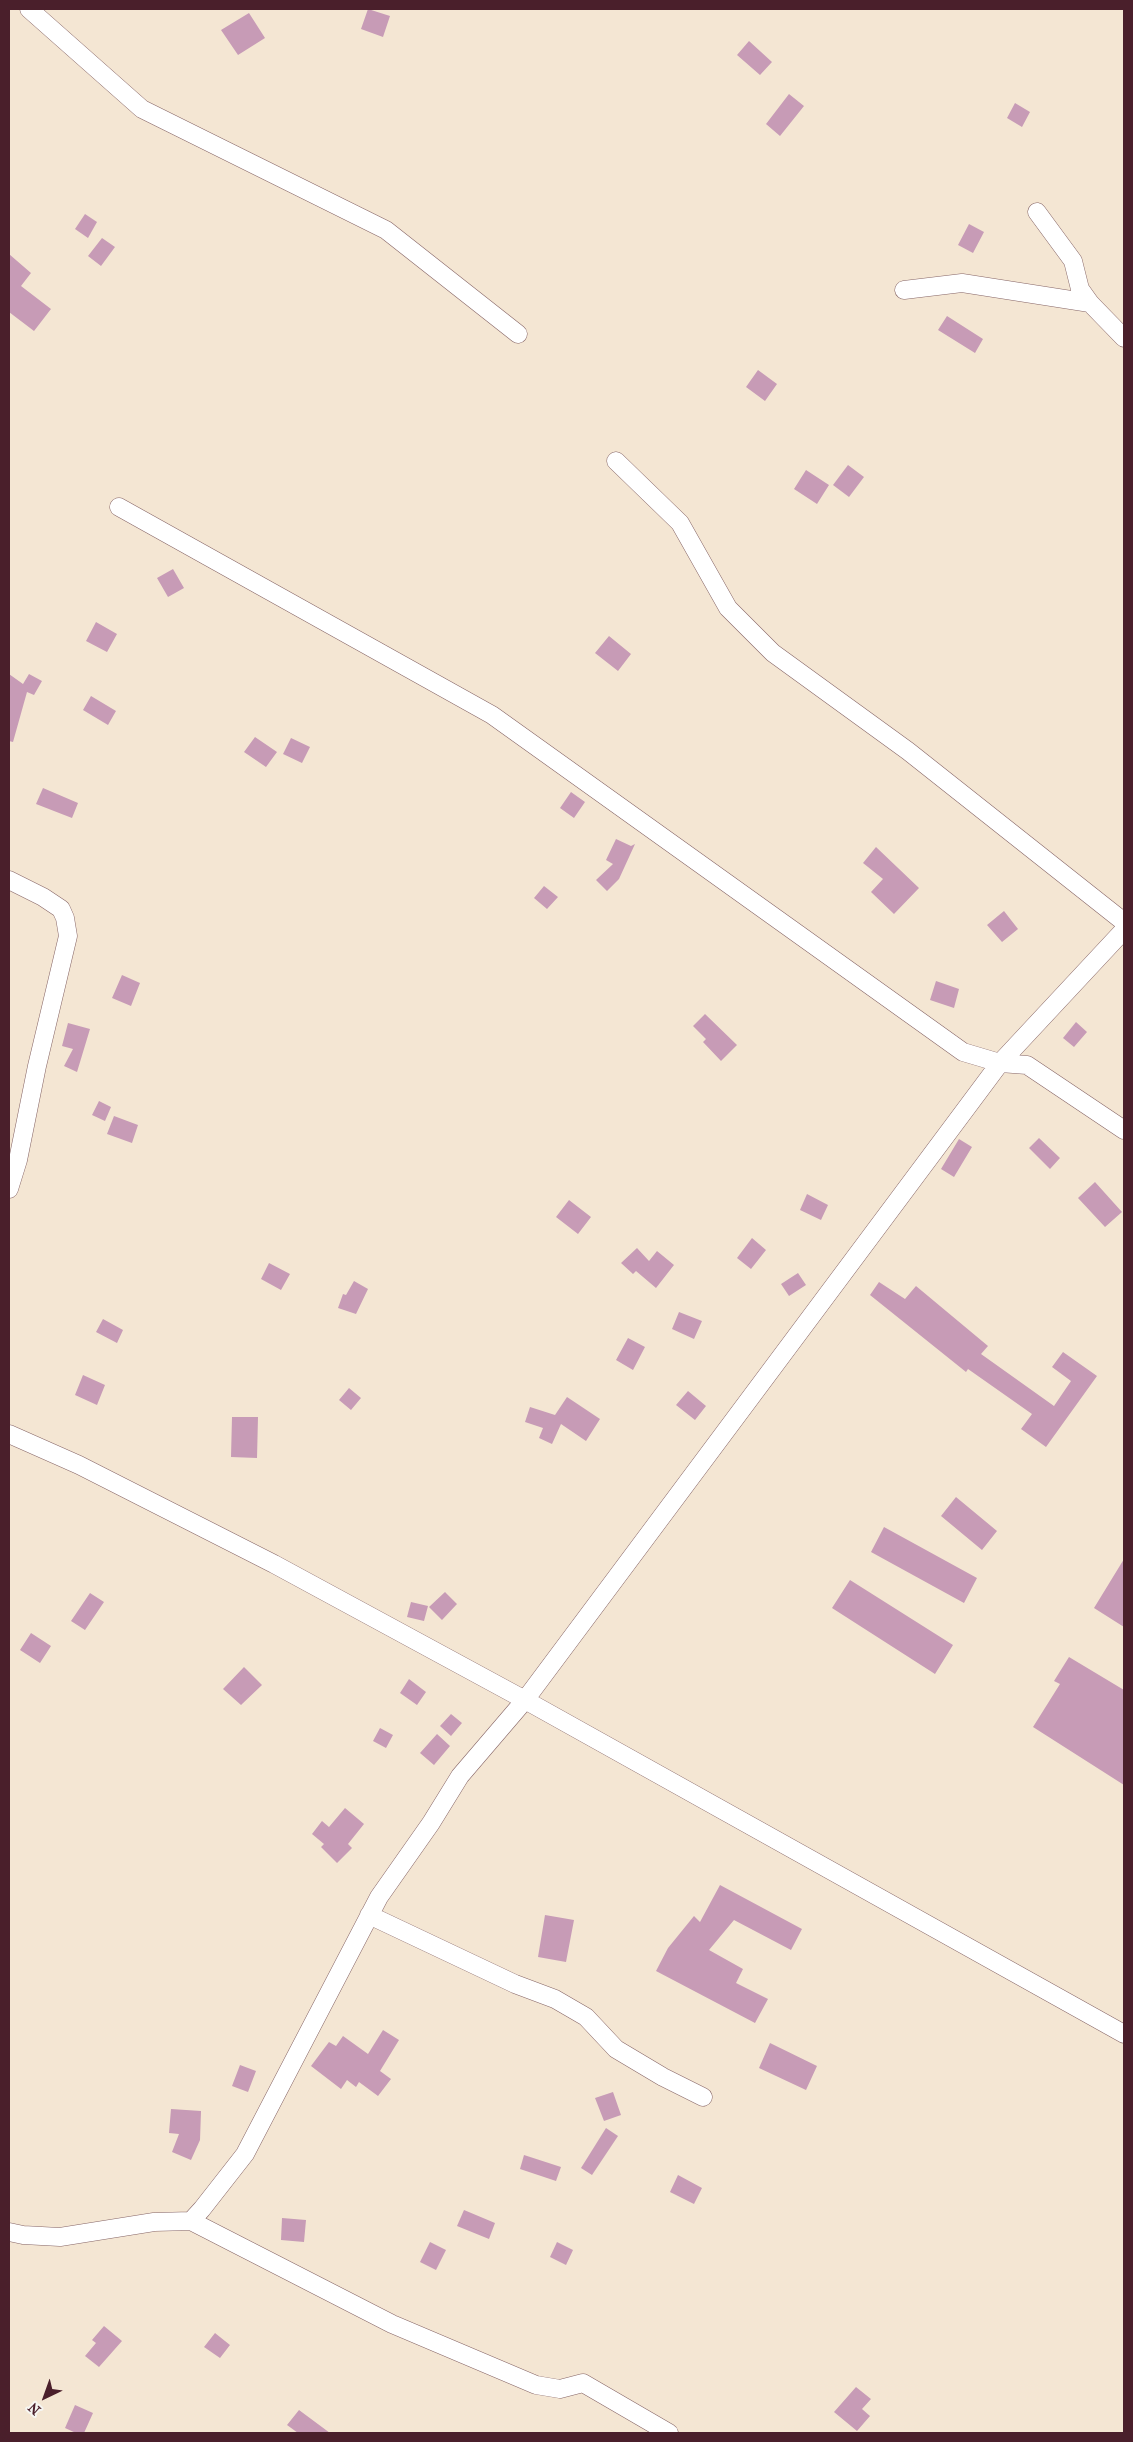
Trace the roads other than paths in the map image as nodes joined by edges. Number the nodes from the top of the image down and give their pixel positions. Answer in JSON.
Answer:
{"nodes":[{"id":1,"x":29,"y":9,"type":"edge"},
{"id":2,"x":1037,"y":212,"type":"dead end"},
{"id":3,"x":904,"y":290,"type":"dead end"},
{"id":4,"x":1090,"y":303,"type":"junction"},
{"id":5,"x":518,"y":334,"type":"dead end"},
{"id":6,"x":1124,"y":338,"type":"edge"},
{"id":7,"x":616,"y":462,"type":"dead end"},
{"id":8,"x":119,"y":507,"type":"dead end"},
{"id":9,"x":9,"y":880,"type":"edge"},
{"id":10,"x":1124,"y":922,"type":"edge"},
{"id":11,"x":1124,"y":930,"type":"edge"},
{"id":12,"x":1000,"y":1062,"type":"junction"},
{"id":13,"x":1124,"y":1130,"type":"edge"},
{"id":14,"x":9,"y":1188,"type":"edge"},
{"id":15,"x":9,"y":1434,"type":"edge"},
{"id":16,"x":525,"y":1700,"type":"junction"},
{"id":17,"x":369,"y":1915,"type":"junction"},
{"id":18,"x":1124,"y":2034,"type":"edge"},
{"id":19,"x":703,"y":2097,"type":"dead end"},
{"id":20,"x":191,"y":2221,"type":"junction"},
{"id":21,"x":9,"y":2232,"type":"edge"},
{"id":22,"x":668,"y":2433,"type":"edge"}],
"edges":[{"from":1,"to":5,"type":"street"},
{"from":2,"to":4,"type":"street"},
{"from":3,"to":4,"type":"street"},
{"from":4,"to":6,"type":"street"},
{"from":7,"to":10,"type":"street"},
{"from":8,"to":12,"type":"street"},
{"from":9,"to":14,"type":"street"},
{"from":11,"to":12,"type":"street"},
{"from":12,"to":13,"type":"street"},
{"from":12,"to":16,"type":"street"},
{"from":15,"to":16,"type":"street"},
{"from":16,"to":17,"type":"street"},
{"from":16,"to":18,"type":"street"},
{"from":17,"to":19,"type":"street"},
{"from":17,"to":20,"type":"street"},
{"from":20,"to":21,"type":"street"},
{"from":20,"to":22,"type":"street"}]}
